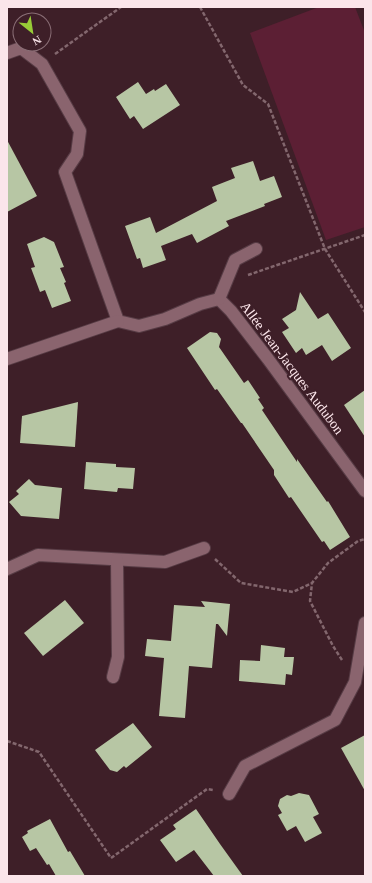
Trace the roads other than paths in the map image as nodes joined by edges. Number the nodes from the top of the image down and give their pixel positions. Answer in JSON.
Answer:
{"nodes":[{"id":1,"x":7,"y":53,"type":"edge"},
{"id":2,"x":256,"y":249,"type":"dead end"},
{"id":3,"x":219,"y":299,"type":"junction"},
{"id":4,"x":118,"y":321,"type":"junction"},
{"id":5,"x":7,"y":359,"type":"edge"},
{"id":6,"x":365,"y":491,"type":"edge"},
{"id":7,"x":204,"y":548,"type":"road end"},
{"id":8,"x":117,"y":560,"type":"junction"},
{"id":9,"x":7,"y":569,"type":"edge"},
{"id":10,"x":365,"y":622,"type":"edge"},
{"id":11,"x":113,"y":678,"type":"dead end"},
{"id":12,"x":229,"y":794,"type":"road end"}],
"edges":[{"from":1,"to":4,"type":"street"},
{"from":2,"to":3,"type":"street"},
{"from":3,"to":4,"type":"street","name":"Allée Jean-Jacques Audubon"},
{"from":3,"to":6,"type":"street","name":"Allée Jean-Jacques Audubon"},
{"from":4,"to":5,"type":"street"},
{"from":7,"to":8,"type":"street"},
{"from":8,"to":9,"type":"street"},
{"from":8,"to":11,"type":"street"},
{"from":10,"to":12,"type":"street"}]}
